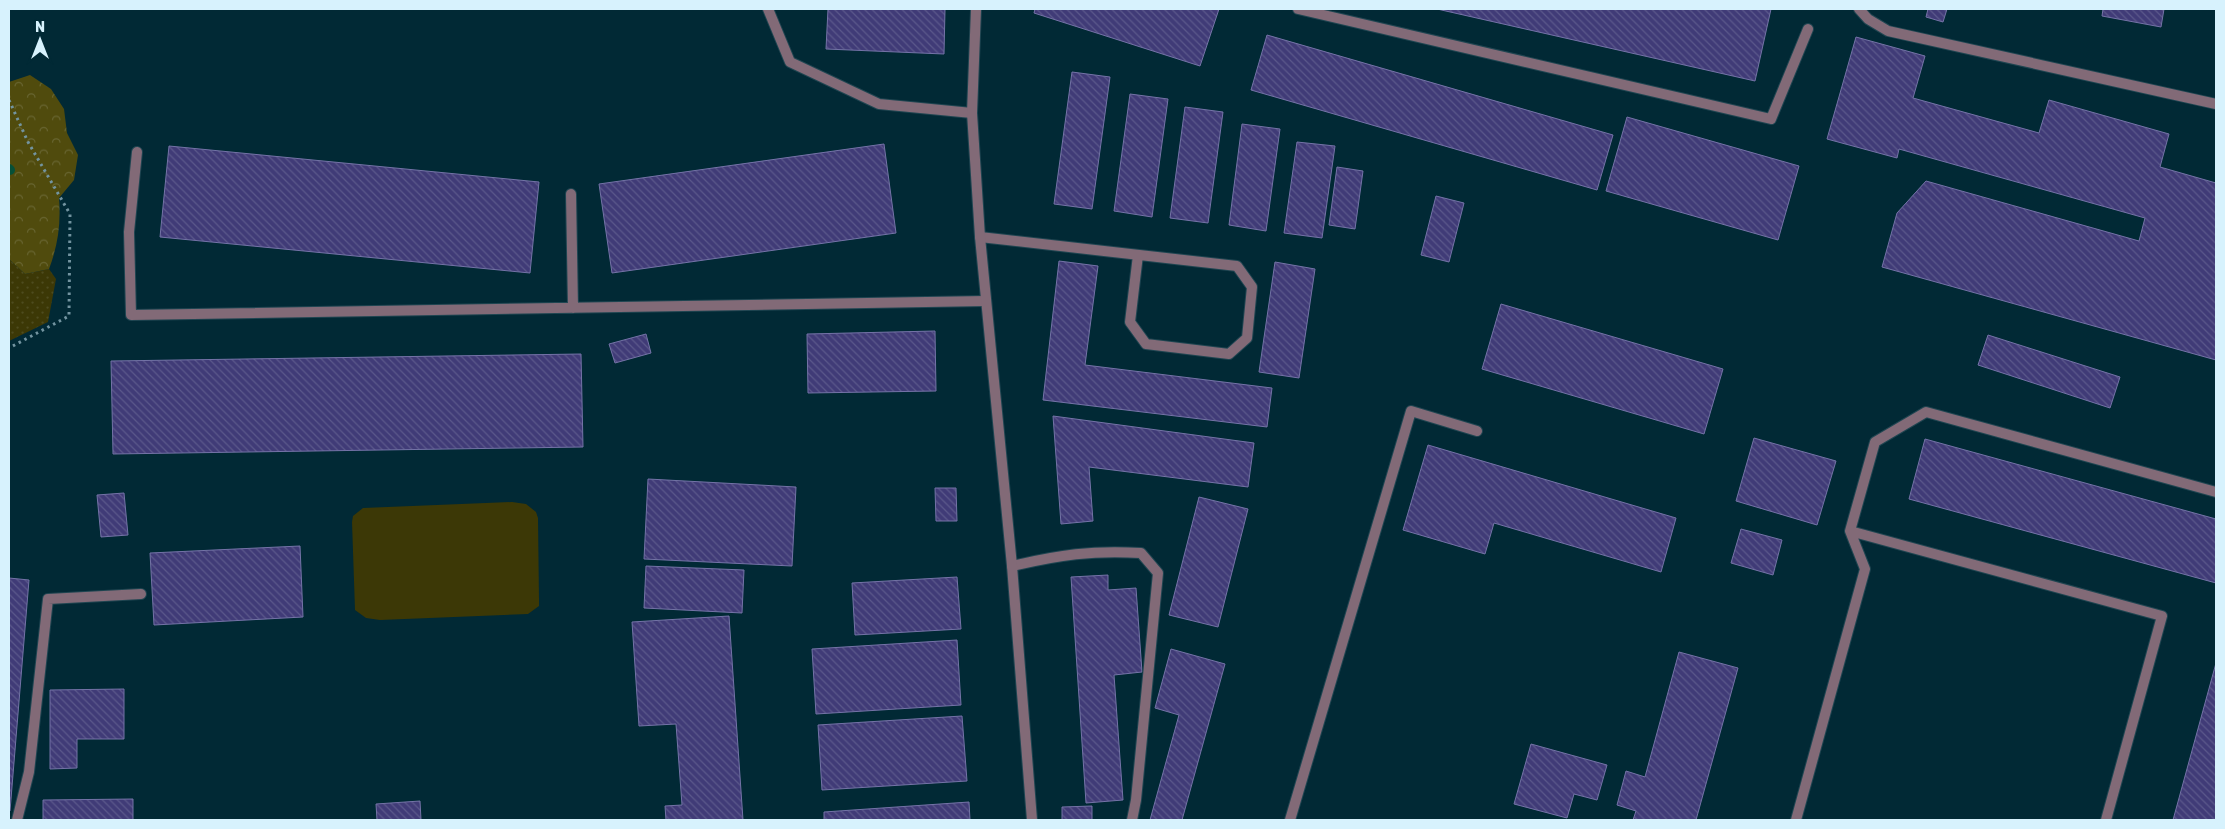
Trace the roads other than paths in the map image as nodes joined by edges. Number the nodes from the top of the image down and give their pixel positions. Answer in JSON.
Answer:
{"nodes":[{"id":1,"x":768,"y":9,"type":"edge"},
{"id":2,"x":976,"y":9,"type":"edge"},
{"id":3,"x":1298,"y":9,"type":"edge"},
{"id":4,"x":1858,"y":9,"type":"edge"},
{"id":5,"x":1808,"y":29,"type":"dead end"},
{"id":6,"x":2216,"y":104,"type":"edge"},
{"id":7,"x":972,"y":113,"type":"junction"},
{"id":8,"x":137,"y":152,"type":"dead end"},
{"id":9,"x":571,"y":194,"type":"dead end"},
{"id":10,"x":980,"y":236,"type":"junction"},
{"id":11,"x":1138,"y":255,"type":"junction"},
{"id":12,"x":986,"y":301,"type":"junction"},
{"id":13,"x":573,"y":308,"type":"junction"},
{"id":14,"x":1476,"y":431,"type":"dead end"},
{"id":15,"x":2216,"y":492,"type":"edge"},
{"id":16,"x":1850,"y":530,"type":"junction"},
{"id":17,"x":1012,"y":566,"type":"junction"},
{"id":18,"x":141,"y":594,"type":"dead end"},
{"id":19,"x":17,"y":820,"type":"edge"},
{"id":20,"x":1032,"y":820,"type":"edge"},
{"id":21,"x":1132,"y":820,"type":"edge"},
{"id":22,"x":1290,"y":820,"type":"edge"},
{"id":23,"x":1796,"y":820,"type":"edge"},
{"id":24,"x":2106,"y":820,"type":"edge"}],
"edges":[{"from":1,"to":7,"type":"street"},
{"from":2,"to":7,"type":"street"},
{"from":3,"to":5,"type":"street"},
{"from":4,"to":6,"type":"street"},
{"from":7,"to":10,"type":"street"},
{"from":8,"to":13,"type":"street"},
{"from":9,"to":13,"type":"street"},
{"from":10,"to":11,"type":"street"},
{"from":10,"to":12,"type":"street"},
{"from":11,"to":11,"type":"street"},
{"from":12,"to":13,"type":"street"},
{"from":12,"to":17,"type":"street"},
{"from":14,"to":22,"type":"street"},
{"from":15,"to":16,"type":"street"},
{"from":16,"to":23,"type":"street"},
{"from":16,"to":24,"type":"street"},
{"from":17,"to":20,"type":"street"},
{"from":17,"to":21,"type":"street"},
{"from":18,"to":19,"type":"street"}]}
